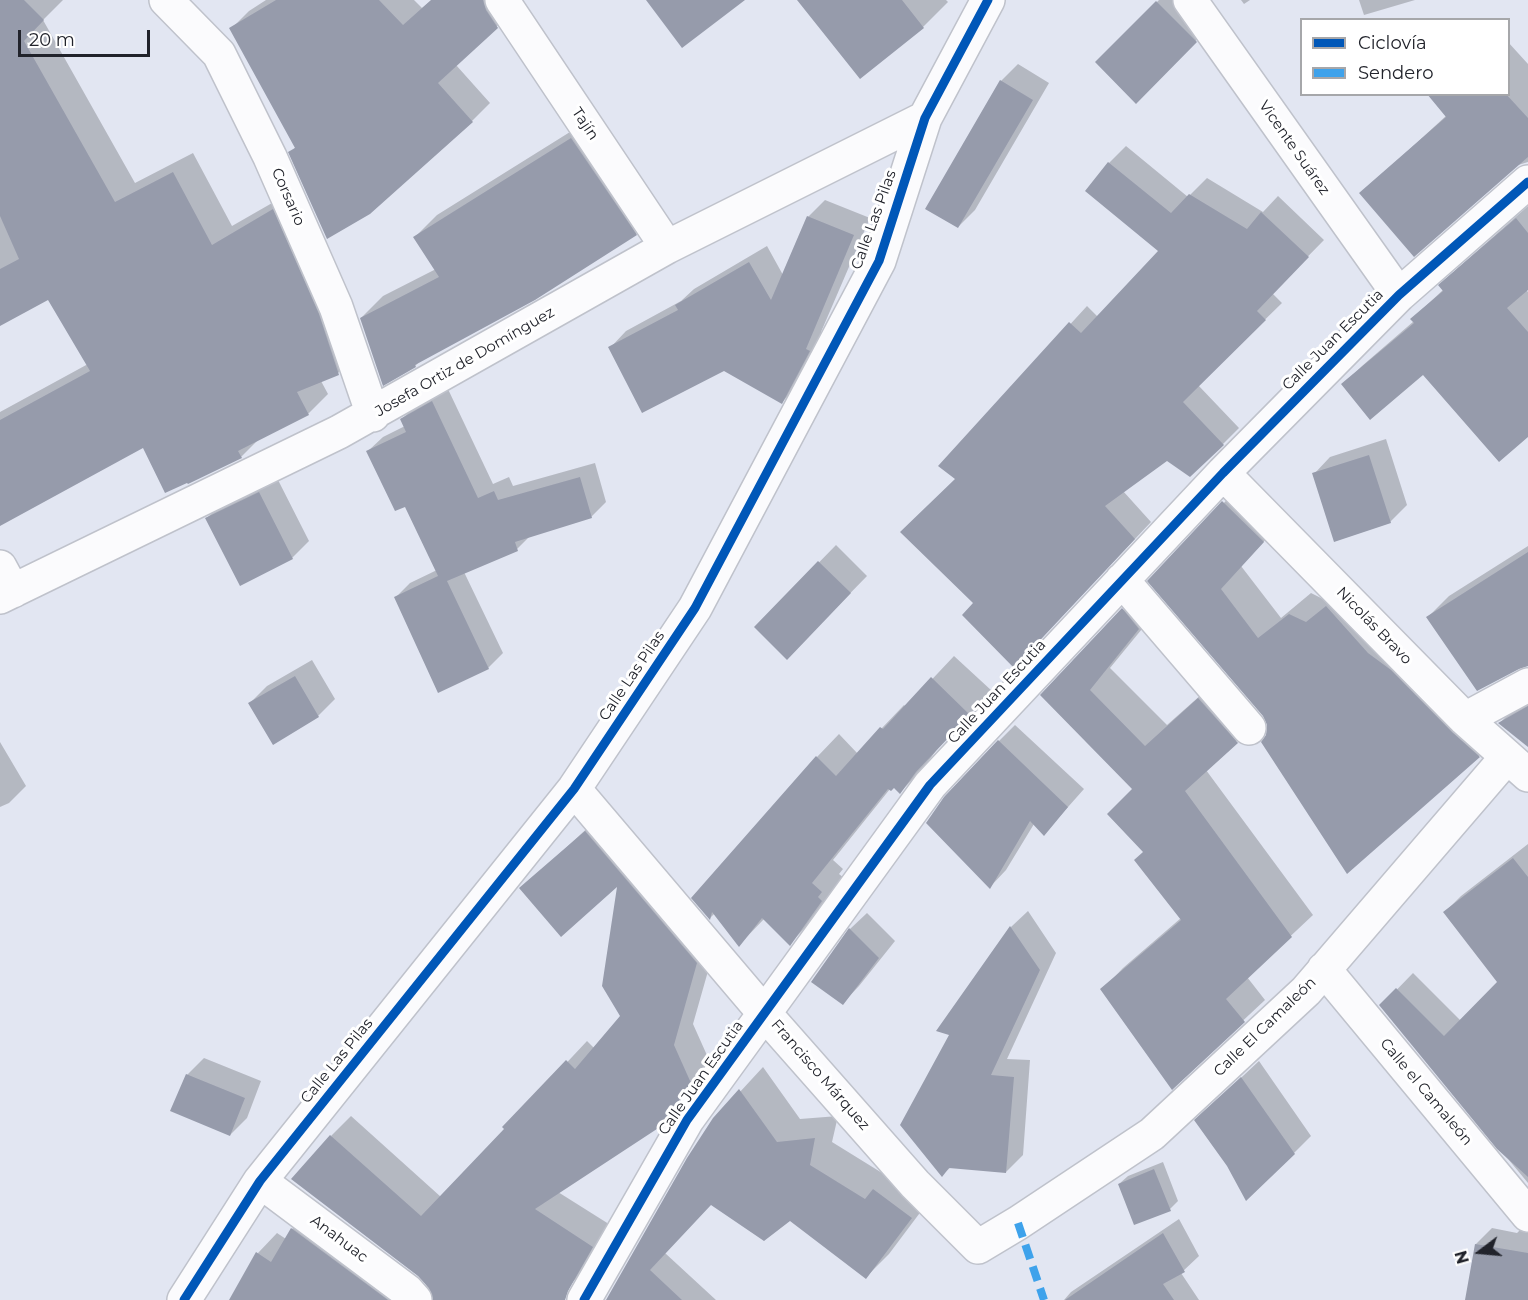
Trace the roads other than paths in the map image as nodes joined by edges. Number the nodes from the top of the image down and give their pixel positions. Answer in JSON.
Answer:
{"nodes":[{"id":1,"x":166,"y":0,"type":"edge"},
{"id":2,"x":502,"y":0,"type":"edge"},
{"id":3,"x":988,"y":0,"type":"edge"},
{"id":4,"x":1190,"y":0,"type":"edge"},
{"id":5,"x":925,"y":118,"type":"junction"},
{"id":6,"x":1528,"y":182,"type":"edge"},
{"id":7,"x":667,"y":247,"type":"junction"},
{"id":8,"x":1399,"y":295,"type":"junction"},
{"id":9,"x":373,"y":414,"type":"junction"},
{"id":10,"x":1223,"y":473,"type":"junction"},
{"id":11,"x":1122,"y":580,"type":"junction"},
{"id":12,"x":4,"y":585,"type":"edge"},
{"id":13,"x":1528,"y":686,"type":"edge"},
{"id":14,"x":1465,"y":719,"type":"junction"},
{"id":15,"x":1249,"y":728,"type":"dead end"},
{"id":16,"x":1517,"y":766,"type":"edge"},
{"id":17,"x":574,"y":789,"type":"junction"},
{"id":18,"x":1324,"y":969,"type":"junction"},
{"id":19,"x":765,"y":1014,"type":"junction"},
{"id":20,"x":260,"y":1181,"type":"junction"},
{"id":21,"x":1528,"y":1215,"type":"edge"},
{"id":22,"x":978,"y":1247,"type":"joint"},
{"id":23,"x":184,"y":1300,"type":"edge"},
{"id":24,"x":415,"y":1300,"type":"edge"},
{"id":25,"x":584,"y":1300,"type":"edge"}],
"edges":[{"from":1,"to":9,"type":"street","name":"Corsario"},
{"from":2,"to":7,"type":"street","name":"Tajín"},
{"from":3,"to":5,"type":"street","name":"Calle Las Pilas"},
{"from":4,"to":8,"type":"street","name":"Vicente Suárez"},
{"from":5,"to":7,"type":"street","name":"Josefa Ortiz de Domínguez"},
{"from":5,"to":17,"type":"street","name":"Calle Las Pilas"},
{"from":6,"to":8,"type":"street","name":"Calle Juan Escutia"},
{"from":7,"to":9,"type":"street","name":"Josefa Ortiz de Domínguez"},
{"from":8,"to":10,"type":"street","name":"Calle Juan Escutia"},
{"from":9,"to":12,"type":"street","name":"Josefa Ortiz de Domínguez"},
{"from":10,"to":11,"type":"street","name":"Calle Juan Escutia"},
{"from":10,"to":14,"type":"street","name":"Nicolás Bravo"},
{"from":11,"to":15,"type":"street"},
{"from":11,"to":19,"type":"street","name":"Calle Juan Escutia"},
{"from":13,"to":14,"type":"street"},
{"from":14,"to":16,"type":"street","name":"Nicolás Bravo"},
{"from":16,"to":18,"type":"street","name":"Calle El Camaleón"},
{"from":17,"to":19,"type":"street","name":"Francisco Márquez"},
{"from":17,"to":20,"type":"street","name":"Calle Las Pilas"},
{"from":18,"to":21,"type":"street","name":"Calle el Camaleón"},
{"from":18,"to":22,"type":"street","name":"Calle El Camaleón"},
{"from":19,"to":22,"type":"street","name":"Francisco Márquez"},
{"from":19,"to":25,"type":"street","name":"Calle Juan Escutia"},
{"from":20,"to":23,"type":"street","name":"Calle Las Pilas"},
{"from":20,"to":24,"type":"street","name":"Anahuac"}]}
